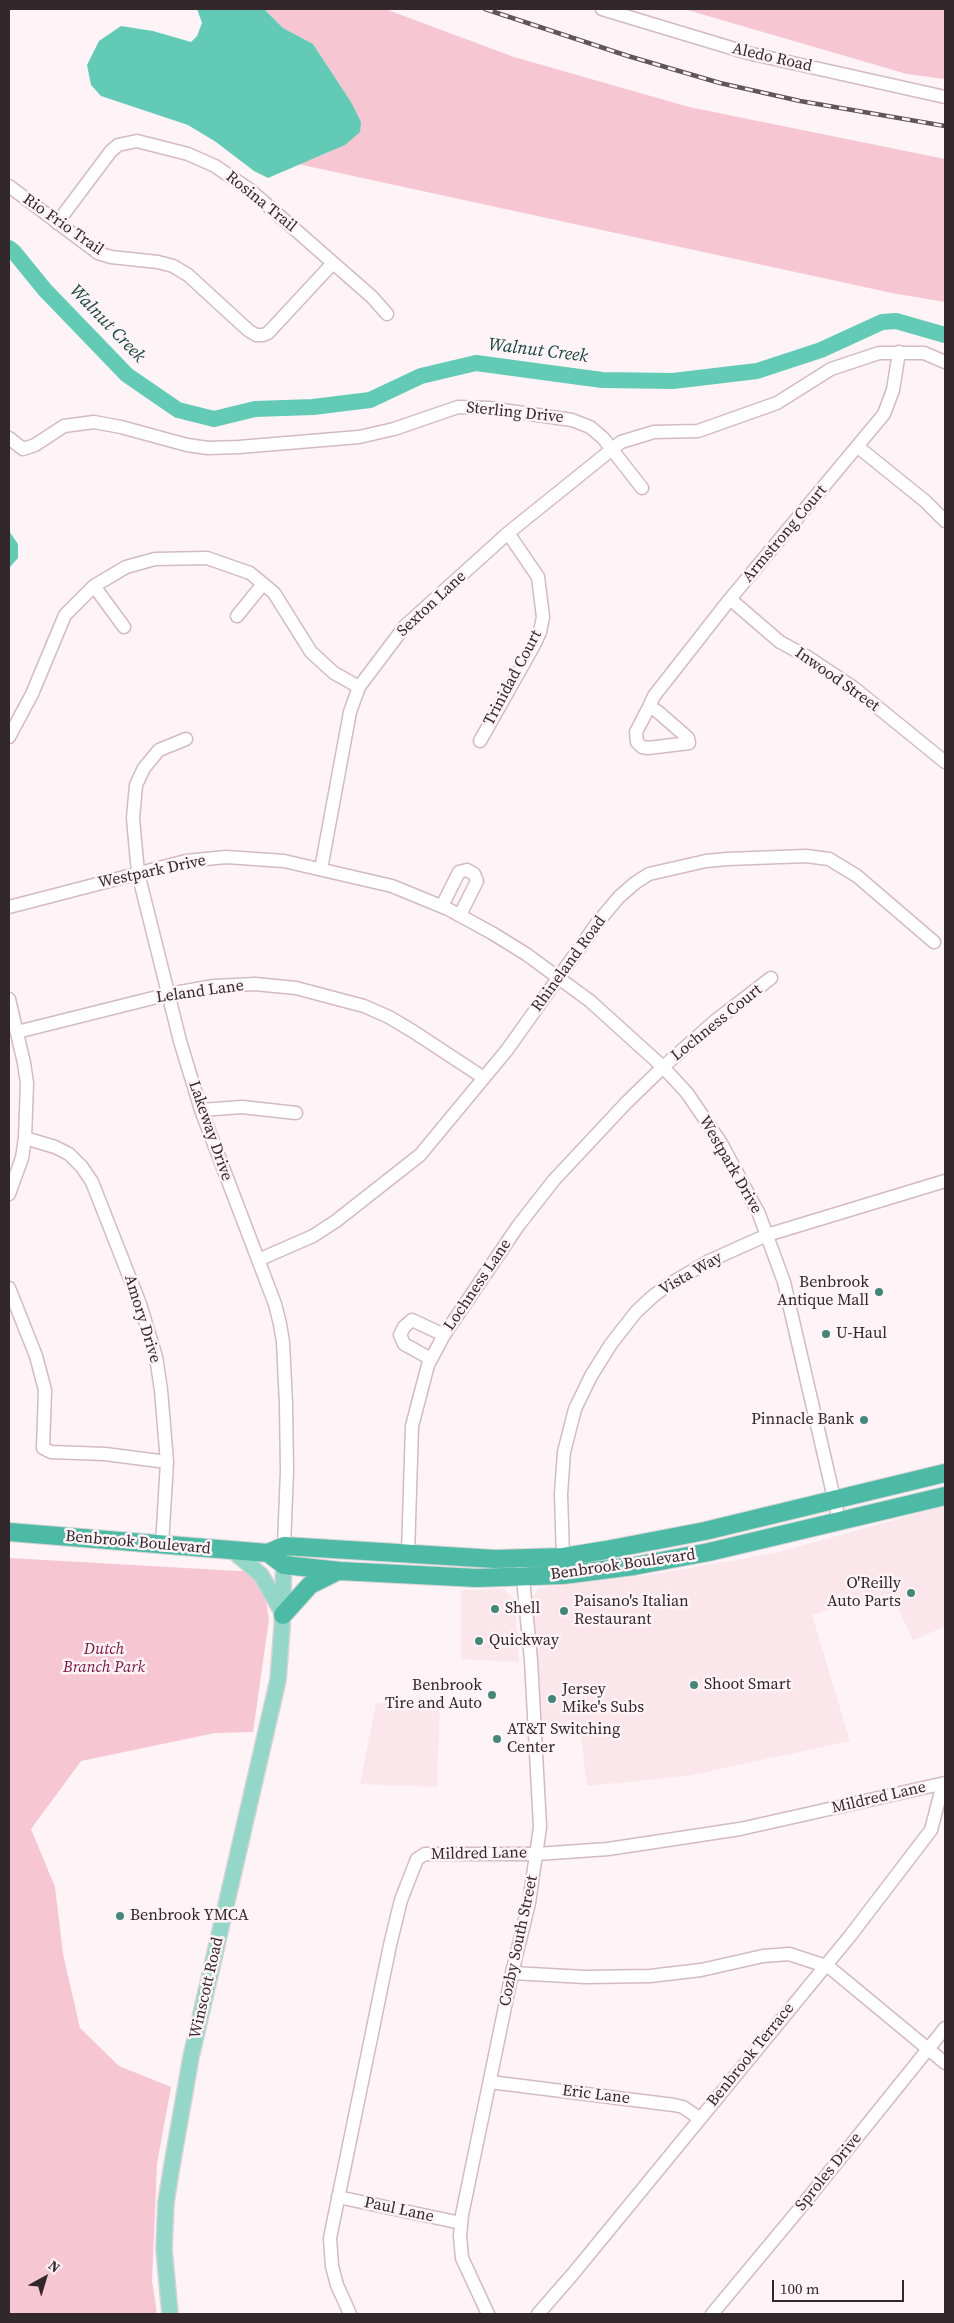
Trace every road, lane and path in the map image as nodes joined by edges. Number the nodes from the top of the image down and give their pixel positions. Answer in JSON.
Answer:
{"nodes":[{"id":1,"x":602,"y":9,"type":"edge"},
{"id":2,"x":945,"y":97,"type":"edge"},
{"id":3,"x":9,"y":186,"type":"edge"},
{"id":4,"x":57,"y":223,"type":"junction"},
{"id":5,"x":333,"y":263,"type":"junction"},
{"id":6,"x":387,"y":314,"type":"dead end"},
{"id":7,"x":899,"y":352,"type":"junction"},
{"id":8,"x":945,"y":362,"type":"edge"},
{"id":9,"x":9,"y":438,"type":"edge"},
{"id":10,"x":858,"y":447,"type":"junction"},
{"id":11,"x":612,"y":450,"type":"junction"},
{"id":12,"x":642,"y":488,"type":"dead end"},
{"id":13,"x":945,"y":521,"type":"edge"},
{"id":14,"x":508,"y":533,"type":"junction"},
{"id":15,"x":263,"y":584,"type":"junction"},
{"id":16,"x":94,"y":586,"type":"junction"},
{"id":17,"x":730,"y":599,"type":"junction"},
{"id":18,"x":238,"y":616,"type":"dead end"},
{"id":19,"x":124,"y":627,"type":"dead end"},
{"id":20,"x":360,"y":687,"type":"junction"},
{"id":21,"x":649,"y":707,"type":"dead end"},
{"id":22,"x":9,"y":738,"type":"edge"},
{"id":23,"x":186,"y":739,"type":"dead end"},
{"id":24,"x":480,"y":740,"type":"dead end"},
{"id":25,"x":945,"y":762,"type":"edge"},
{"id":26,"x":322,"y":869,"type":"junction"},
{"id":27,"x":138,"y":873,"type":"junction"},
{"id":28,"x":442,"y":906,"type":"junction"},
{"id":29,"x":9,"y":907,"type":"edge"},
{"id":30,"x":460,"y":915,"type":"junction"},
{"id":31,"x":934,"y":942,"type":"dead end"},
{"id":32,"x":559,"y":978,"type":"junction"},
{"id":33,"x":772,"y":978,"type":"dead end"},
{"id":34,"x":169,"y":994,"type":"junction"},
{"id":35,"x":9,"y":999,"type":"edge"},
{"id":36,"x":17,"y":1032,"type":"junction"},
{"id":37,"x":663,"y":1067,"type":"junction"},
{"id":38,"x":484,"y":1078,"type":"junction"},
{"id":39,"x":201,"y":1110,"type":"junction"},
{"id":40,"x":296,"y":1113,"type":"dead end"},
{"id":41,"x":25,"y":1138,"type":"junction"},
{"id":42,"x":945,"y":1181,"type":"edge"},
{"id":43,"x":9,"y":1194,"type":"edge"},
{"id":44,"x":767,"y":1235,"type":"junction"},
{"id":45,"x":258,"y":1260,"type":"junction"},
{"id":46,"x":9,"y":1288,"type":"edge"},
{"id":47,"x":444,"y":1335,"type":"junction"},
{"id":48,"x":431,"y":1359,"type":"junction"},
{"id":49,"x":167,"y":1462,"type":"junction"},
{"id":50,"x":945,"y":1472,"type":"edge"},
{"id":51,"x":945,"y":1496,"type":"edge"},
{"id":52,"x":834,"y":1499,"type":"junction"},
{"id":53,"x":839,"y":1520,"type":"junction"},
{"id":54,"x":9,"y":1532,"type":"edge"},
{"id":55,"x":162,"y":1545,"type":"junction"},
{"id":56,"x":284,"y":1546,"type":"junction"},
{"id":57,"x":232,"y":1550,"type":"junction"},
{"id":58,"x":268,"y":1553,"type":"junction"},
{"id":59,"x":408,"y":1554,"type":"junction"},
{"id":60,"x":563,"y":1557,"type":"junction"},
{"id":61,"x":521,"y":1558,"type":"junction"},
{"id":62,"x":284,"y":1564,"type":"junction"},
{"id":63,"x":340,"y":1571,"type":"junction"},
{"id":64,"x":522,"y":1577,"type":"junction"},
{"id":65,"x":283,"y":1615,"type":"junction"},
{"id":66,"x":944,"y":1783,"type":"edge"},
{"id":67,"x":537,"y":1854,"type":"junction"},
{"id":68,"x":824,"y":1965,"type":"junction"},
{"id":69,"x":512,"y":1973,"type":"junction"},
{"id":70,"x":945,"y":2028,"type":"edge"},
{"id":71,"x":928,"y":2049,"type":"junction"},
{"id":72,"x":945,"y":2063,"type":"edge"},
{"id":73,"x":490,"y":2082,"type":"junction"},
{"id":74,"x":699,"y":2118,"type":"junction"},
{"id":75,"x":338,"y":2197,"type":"junction"},
{"id":76,"x":461,"y":2223,"type":"junction"},
{"id":77,"x":170,"y":2314,"type":"edge"},
{"id":78,"x":350,"y":2314,"type":"edge"},
{"id":79,"x":488,"y":2314,"type":"edge"},
{"id":80,"x":538,"y":2314,"type":"edge"},
{"id":81,"x":712,"y":2314,"type":"edge"}],
"edges":[{"from":1,"to":2,"type":"street","name":"Aledo Road"},
{"from":3,"to":4,"type":"street","name":"Rio Frio Trail"},
{"from":4,"to":5,"type":"street","name":"Rio Frio Trail"},
{"from":4,"to":5,"type":"street","name":"Rosina Trail"},
{"from":5,"to":6,"type":"street","name":"Rosina Trail"},
{"from":7,"to":8,"type":"street"},
{"from":7,"to":10,"type":"street","name":"Armstrong Court"},
{"from":7,"to":11,"type":"street"},
{"from":9,"to":11,"type":"street","name":"Sterling Drive"},
{"from":10,"to":13,"type":"street"},
{"from":10,"to":17,"type":"street","name":"Armstrong Court"},
{"from":11,"to":12,"type":"street"},
{"from":11,"to":14,"type":"street","name":"Sexton Lane"},
{"from":14,"to":20,"type":"street","name":"Sexton Lane"},
{"from":14,"to":24,"type":"street","name":"Trinidad Court"},
{"from":15,"to":16,"type":"street"},
{"from":15,"to":18,"type":"street"},
{"from":15,"to":20,"type":"street"},
{"from":16,"to":19,"type":"street"},
{"from":16,"to":22,"type":"street"},
{"from":17,"to":21,"type":"street","name":"Armstrong Court"},
{"from":17,"to":25,"type":"street","name":"Inwood Street"},
{"from":20,"to":26,"type":"street","name":"Sexton Lane"},
{"from":23,"to":27,"type":"street","name":"Lakeway Drive"},
{"from":26,"to":27,"type":"street","name":"Westpark Drive"},
{"from":26,"to":28,"type":"street","name":"Westpark Drive"},
{"from":27,"to":29,"type":"street","name":"Westpark Drive"},
{"from":27,"to":34,"type":"street","name":"Lakeway Drive"},
{"from":28,"to":30,"type":"street","name":"Westpark Drive"},
{"from":28,"to":30,"type":"street"},
{"from":30,"to":32,"type":"street","name":"Westpark Drive"},
{"from":31,"to":32,"type":"street","name":"Rhineland Road"},
{"from":32,"to":37,"type":"street","name":"Westpark Drive"},
{"from":32,"to":38,"type":"street","name":"Rhineland Road"},
{"from":33,"to":37,"type":"street","name":"Lochness Court"},
{"from":34,"to":36,"type":"street","name":"Leland Lane"},
{"from":34,"to":38,"type":"street","name":"Leland Lane"},
{"from":34,"to":39,"type":"street","name":"Lakeway Drive"},
{"from":35,"to":36,"type":"street"},
{"from":36,"to":41,"type":"street"},
{"from":37,"to":44,"type":"street","name":"Westpark Drive"},
{"from":37,"to":47,"type":"street","name":"Lochness Lane"},
{"from":38,"to":45,"type":"street","name":"Rhineland Road"},
{"from":39,"to":40,"type":"street"},
{"from":39,"to":45,"type":"street","name":"Lakeway Drive"},
{"from":41,"to":43,"type":"street"},
{"from":41,"to":49,"type":"street","name":"Amory Drive"},
{"from":42,"to":44,"type":"street","name":"Vista Way"},
{"from":44,"to":52,"type":"street","name":"Westpark Drive"},
{"from":44,"to":60,"type":"street","name":"Vista Way"},
{"from":45,"to":56,"type":"street","name":"Lakeway Drive"},
{"from":46,"to":49,"type":"street"},
{"from":47,"to":48,"type":"street","name":"Lochness Lane"},
{"from":47,"to":48,"type":"street"},
{"from":48,"to":59,"type":"street","name":"Lochness Lane"},
{"from":49,"to":55,"type":"street","name":"Amory Drive"},
{"from":50,"to":52,"type":"highway","name":"Benbrook Boulevard"},
{"from":51,"to":53,"type":"highway","name":"Benbrook Boulevard"},
{"from":52,"to":53,"type":"street","name":"Westpark Drive"},
{"from":52,"to":60,"type":"highway","name":"Benbrook Boulevard"},
{"from":53,"to":64,"type":"highway","name":"Benbrook Boulevard"},
{"from":54,"to":55,"type":"highway","name":"Benbrook Boulevard"},
{"from":55,"to":57,"type":"highway","name":"Benbrook Boulevard"},
{"from":56,"to":58,"type":"highway","name":"Benbrook Boulevard"},
{"from":56,"to":59,"type":"highway","name":"Benbrook Boulevard"},
{"from":56,"to":62,"type":"main road","name":"Winscott Road"},
{"from":57,"to":58,"type":"highway","name":"Benbrook Boulevard"},
{"from":57,"to":65,"type":"main road"},
{"from":58,"to":62,"type":"highway","name":"Benbrook Boulevard"},
{"from":59,"to":61,"type":"highway","name":"Benbrook Boulevard"},
{"from":60,"to":61,"type":"highway","name":"Benbrook Boulevard"},
{"from":61,"to":64,"type":"street","name":"Cozby South Street"},
{"from":62,"to":63,"type":"highway","name":"Benbrook Boulevard"},
{"from":62,"to":65,"type":"main road","name":"Winscott Road"},
{"from":63,"to":64,"type":"highway","name":"Benbrook Boulevard"},
{"from":63,"to":65,"type":"highway"},
{"from":64,"to":67,"type":"street","name":"Cozby South Street"},
{"from":65,"to":77,"type":"main road","name":"Winscott Road"},
{"from":66,"to":67,"type":"street","name":"Mildred Lane"},
{"from":66,"to":68,"type":"street","name":"Benbrook Terrace"},
{"from":67,"to":69,"type":"street","name":"Cozby South Street"},
{"from":67,"to":75,"type":"street","name":"Mildred Lane"},
{"from":68,"to":69,"type":"street"},
{"from":68,"to":71,"type":"street"},
{"from":68,"to":74,"type":"street","name":"Benbrook Terrace"},
{"from":69,"to":73,"type":"street","name":"Cozby South Street"},
{"from":70,"to":71,"type":"street","name":"Sproles Drive"},
{"from":71,"to":72,"type":"street"},
{"from":71,"to":81,"type":"street","name":"Sproles Drive"},
{"from":73,"to":74,"type":"street","name":"Eric Lane"},
{"from":73,"to":76,"type":"street","name":"Cozby South Street"},
{"from":74,"to":80,"type":"street","name":"Benbrook Terrace"},
{"from":75,"to":76,"type":"street","name":"Paul Lane"},
{"from":75,"to":78,"type":"street","name":"Mildred Lane"},
{"from":76,"to":79,"type":"street","name":"Cozby South Street"}]}
